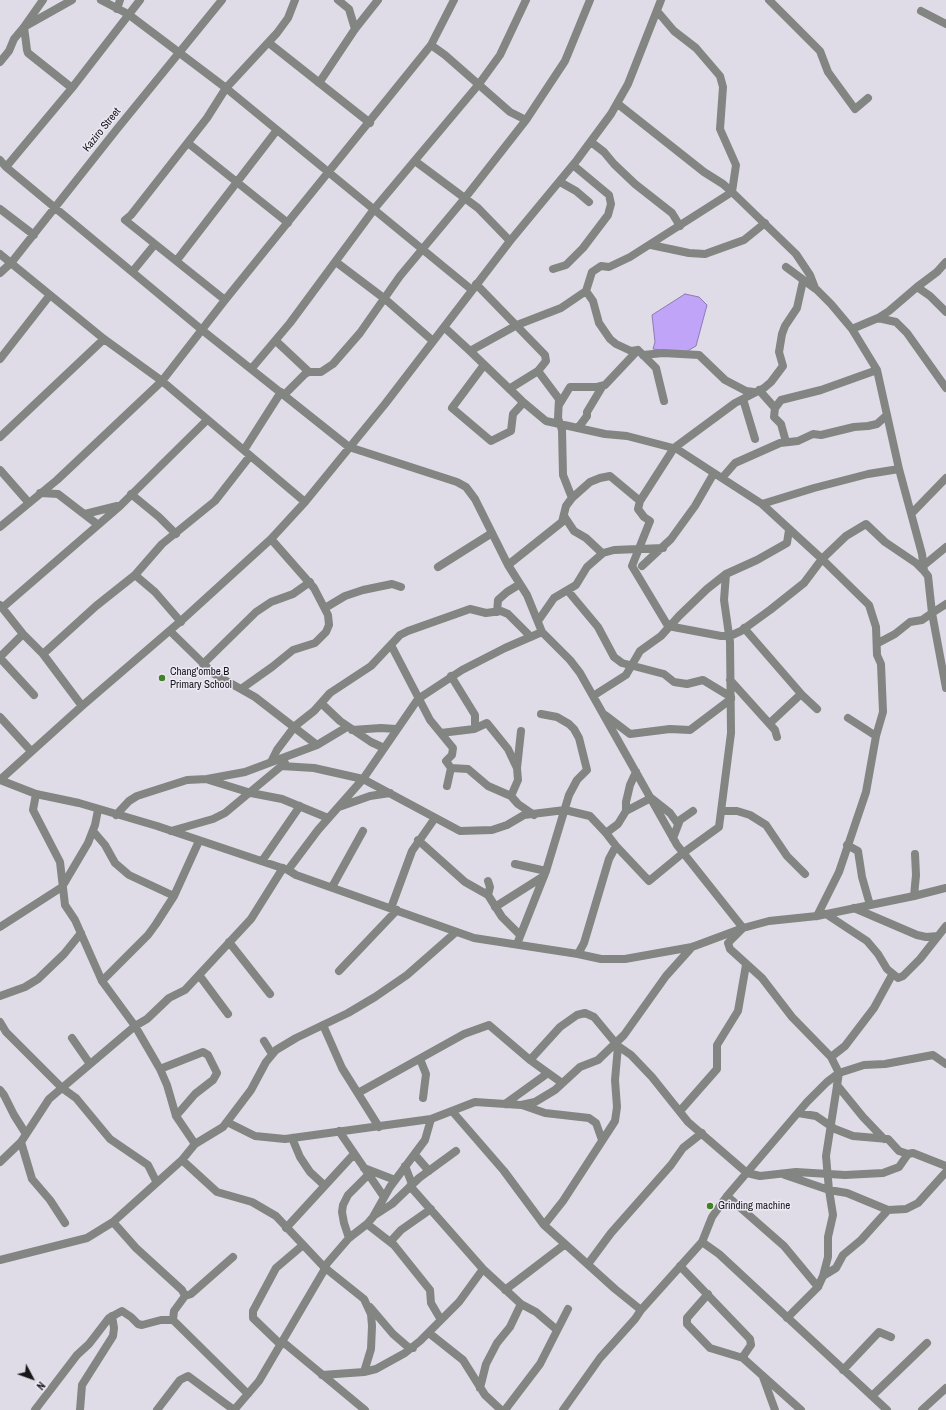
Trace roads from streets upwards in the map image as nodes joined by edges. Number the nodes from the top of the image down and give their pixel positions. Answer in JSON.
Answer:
{"nodes":[{"id":1,"x":43,"y":0,"type":"edge"},
{"id":2,"x":72,"y":0,"type":"edge"},
{"id":3,"x":100,"y":0,"type":"edge"},
{"id":4,"x":120,"y":0,"type":"edge"},
{"id":5,"x":140,"y":0,"type":"edge"},
{"id":6,"x":222,"y":0,"type":"edge"},
{"id":7,"x":295,"y":0,"type":"edge"},
{"id":8,"x":338,"y":0,"type":"edge"},
{"id":9,"x":378,"y":0,"type":"edge"},
{"id":10,"x":454,"y":0,"type":"edge"},
{"id":11,"x":526,"y":0,"type":"edge"},
{"id":12,"x":590,"y":0,"type":"edge"},
{"id":13,"x":661,"y":0,"type":"edge"},
{"id":14,"x":769,"y":0,"type":"edge"},
{"id":15,"x":117,"y":9,"type":"junction"},
{"id":16,"x":657,"y":11,"type":"junction"},
{"id":17,"x":921,"y":11,"type":"dead end"},
{"id":18,"x":128,"y":14,"type":"junction"},
{"id":19,"x":944,"y":20,"type":"edge"},
{"id":20,"x":24,"y":27,"type":"junction"},
{"id":21,"x":355,"y":29,"type":"junction"},
{"id":22,"x":269,"y":43,"type":"junction"},
{"id":23,"x":431,"y":45,"type":"junction"},
{"id":24,"x":179,"y":54,"type":"junction"},
{"id":25,"x":0,"y":62,"type":"edge"},
{"id":26,"x":319,"y":83,"type":"junction"},
{"id":27,"x":479,"y":84,"type":"junction"},
{"id":28,"x":72,"y":88,"type":"junction"},
{"id":29,"x":226,"y":88,"type":"junction"},
{"id":30,"x":868,"y":98,"type":"dead end"},
{"id":31,"x":618,"y":104,"type":"junction"},
{"id":32,"x":526,"y":120,"type":"junction"},
{"id":33,"x":370,"y":123,"type":"junction"},
{"id":34,"x":277,"y":130,"type":"junction"},
{"id":35,"x":188,"y":142,"type":"junction"},
{"id":36,"x":591,"y":142,"type":"junction"},
{"id":37,"x":0,"y":160,"type":"edge"},
{"id":38,"x":415,"y":161,"type":"junction"},
{"id":39,"x":573,"y":165,"type":"junction"},
{"id":40,"x":6,"y":167,"type":"junction"},
{"id":41,"x":329,"y":173,"type":"junction"},
{"id":42,"x":237,"y":182,"type":"junction"},
{"id":43,"x":560,"y":182,"type":"junction"},
{"id":44,"x":732,"y":192,"type":"junction"},
{"id":45,"x":465,"y":198,"type":"junction"},
{"id":46,"x":589,"y":202,"type":"dead end"},
{"id":47,"x":55,"y":207,"type":"junction"},
{"id":48,"x":375,"y":208,"type":"junction"},
{"id":49,"x":0,"y":209,"type":"edge"},
{"id":50,"x":288,"y":223,"type":"junction"},
{"id":51,"x":765,"y":223,"type":"junction"},
{"id":52,"x":680,"y":226,"type":"junction"},
{"id":53,"x":34,"y":235,"type":"junction"},
{"id":54,"x":510,"y":241,"type":"junction"},
{"id":55,"x":155,"y":244,"type":"junction"},
{"id":56,"x":651,"y":245,"type":"junction"},
{"id":57,"x":423,"y":250,"type":"junction"},
{"id":58,"x":0,"y":254,"type":"edge"},
{"id":59,"x":177,"y":260,"type":"junction"},
{"id":60,"x":336,"y":262,"type":"junction"},
{"id":61,"x":946,"y":262,"type":"edge"},
{"id":62,"x":11,"y":263,"type":"junction"},
{"id":63,"x":786,"y":267,"type":"dead end"},
{"id":64,"x":553,"y":269,"type":"dead end"},
{"id":65,"x":133,"y":271,"type":"junction"},
{"id":66,"x":0,"y":273,"type":"edge"},
{"id":67,"x":802,"y":281,"type":"junction"},
{"id":68,"x":917,"y":286,"type":"junction"},
{"id":69,"x":474,"y":287,"type":"junction"},
{"id":70,"x":815,"y":288,"type":"junction"},
{"id":71,"x":586,"y":291,"type":"junction"},
{"id":72,"x":50,"y":295,"type":"junction"},
{"id":73,"x":385,"y":299,"type":"junction"},
{"id":74,"x":225,"y":300,"type":"junction"},
{"id":75,"x":895,"y":306,"type":"junction"},
{"id":76,"x":946,"y":312,"type":"edge"},
{"id":77,"x":878,"y":318,"type":"junction"},
{"id":78,"x":896,"y":322,"type":"junction"},
{"id":79,"x":444,"y":326,"type":"junction"},
{"id":80,"x":517,"y":326,"type":"junction"},
{"id":81,"x":852,"y":329,"type":"junction"},
{"id":82,"x":202,"y":330,"type":"junction"},
{"id":83,"x":104,"y":339,"type":"junction"},
{"id":84,"x":276,"y":341,"type":"junction"},
{"id":85,"x":433,"y":341,"type":"junction"},
{"id":86,"x":470,"y":351,"type":"junction"},
{"id":87,"x":640,"y":353,"type":"junction"},
{"id":88,"x":0,"y":359,"type":"edge"},
{"id":89,"x":484,"y":365,"type":"junction"},
{"id":90,"x":252,"y":368,"type":"junction"},
{"id":91,"x":877,"y":370,"type":"junction"},
{"id":92,"x":538,"y":371,"type":"junction"},
{"id":93,"x":309,"y":372,"type":"junction"},
{"id":94,"x":162,"y":381,"type":"junction"},
{"id":95,"x":602,"y":387,"type":"junction"},
{"id":96,"x":946,"y":388,"type":"edge"},
{"id":97,"x":509,"y":390,"type":"junction"},
{"id":98,"x":756,"y":391,"type":"junction"},
{"id":99,"x":283,"y":394,"type":"junction"},
{"id":100,"x":743,"y":399,"type":"junction"},
{"id":101,"x":664,"y":401,"type":"dead end"},
{"id":102,"x":523,"y":402,"type":"junction"},
{"id":103,"x":559,"y":405,"type":"junction"},
{"id":104,"x":775,"y":408,"type":"junction"},
{"id":105,"x":887,"y":415,"type":"junction"},
{"id":106,"x":207,"y":420,"type":"junction"},
{"id":107,"x":560,"y":424,"type":"junction"},
{"id":108,"x":578,"y":428,"type":"junction"},
{"id":109,"x":0,"y":437,"type":"edge"},
{"id":110,"x":755,"y":439,"type":"dead end"},
{"id":111,"x":786,"y":442,"type":"junction"},
{"id":112,"x":349,"y":447,"type":"junction"},
{"id":113,"x":674,"y":448,"type":"junction"},
{"id":114,"x":247,"y":453,"type":"junction"},
{"id":115,"x":899,"y":469,"type":"junction"},
{"id":116,"x":1,"y":473,"type":"edge"},
{"id":117,"x":714,"y":473,"type":"junction"},
{"id":118,"x":722,"y":478,"type":"junction"},
{"id":119,"x":946,"y":478,"type":"edge"},
{"id":120,"x":57,"y":480,"type":"junction"},
{"id":121,"x":40,"y":493,"type":"junction"},
{"id":122,"x":58,"y":494,"type":"junction"},
{"id":123,"x":131,"y":494,"type":"junction"},
{"id":124,"x":572,"y":498,"type":"junction"},
{"id":125,"x":640,"y":501,"type":"junction"},
{"id":126,"x":305,"y":502,"type":"junction"},
{"id":127,"x":28,"y":503,"type":"junction"},
{"id":128,"x":762,"y":504,"type":"junction"},
{"id":129,"x":120,"y":506,"type":"junction"},
{"id":130,"x":912,"y":513,"type":"junction"},
{"id":131,"x":86,"y":514,"type":"junction"},
{"id":132,"x":564,"y":516,"type":"junction"},
{"id":133,"x":97,"y":524,"type":"junction"},
{"id":134,"x":0,"y":527,"type":"edge"},
{"id":135,"x":789,"y":530,"type":"junction"},
{"id":136,"x":492,"y":533,"type":"junction"},
{"id":137,"x":176,"y":534,"type":"junction"},
{"id":138,"x":271,"y":539,"type":"junction"},
{"id":139,"x":919,"y":543,"type":"junction"},
{"id":140,"x":946,"y":547,"type":"edge"},
{"id":141,"x":663,"y":548,"type":"junction"},
{"id":142,"x":639,"y":550,"type":"junction"},
{"id":143,"x":602,"y":553,"type":"junction"},
{"id":144,"x":904,"y":555,"type":"junction"},
{"id":145,"x":822,"y":559,"type":"junction"},
{"id":146,"x":508,"y":565,"type":"junction"},
{"id":147,"x":642,"y":566,"type":"dead end"},
{"id":148,"x":438,"y":567,"type":"dead end"},
{"id":149,"x":924,"y":569,"type":"junction"},
{"id":150,"x":726,"y":574,"type":"junction"},
{"id":151,"x":134,"y":575,"type":"junction"},
{"id":152,"x":310,"y":582,"type":"junction"},
{"id":153,"x":520,"y":584,"type":"junction"},
{"id":154,"x":401,"y":587,"type":"dead end"},
{"id":155,"x":568,"y":591,"type":"junction"},
{"id":156,"x":946,"y":604,"type":"edge"},
{"id":157,"x":1,"y":606,"type":"edge"},
{"id":158,"x":324,"y":608,"type":"junction"},
{"id":159,"x":497,"y":612,"type":"junction"},
{"id":160,"x":932,"y":613,"type":"junction"},
{"id":161,"x":538,"y":621,"type":"junction"},
{"id":162,"x":181,"y":622,"type":"junction"},
{"id":163,"x":670,"y":626,"type":"junction"},
{"id":164,"x":744,"y":628,"type":"junction"},
{"id":165,"x":170,"y":631,"type":"junction"},
{"id":166,"x":542,"y":632,"type":"junction"},
{"id":167,"x":23,"y":634,"type":"junction"},
{"id":168,"x":730,"y":636,"type":"junction"},
{"id":169,"x":531,"y":637,"type":"junction"},
{"id":170,"x":878,"y":643,"type":"junction"},
{"id":171,"x":391,"y":645,"type":"junction"},
{"id":172,"x":43,"y":654,"type":"junction"},
{"id":173,"x":0,"y":658,"type":"edge"},
{"id":174,"x":203,"y":664,"type":"junction"},
{"id":175,"x":944,"y":664,"type":"edge"},
{"id":176,"x":632,"y":665,"type":"junction"},
{"id":177,"x":451,"y":676,"type":"junction"},
{"id":178,"x":730,"y":680,"type":"junction"},
{"id":179,"x":946,"y":688,"type":"edge"},
{"id":180,"x":240,"y":689,"type":"junction"},
{"id":181,"x":801,"y":694,"type":"junction"},
{"id":182,"x":34,"y":695,"type":"dead end"},
{"id":183,"x":593,"y":696,"type":"junction"},
{"id":184,"x":731,"y":698,"type":"junction"},
{"id":185,"x":418,"y":699,"type":"junction"},
{"id":186,"x":322,"y":703,"type":"junction"},
{"id":187,"x":82,"y":706,"type":"junction"},
{"id":188,"x":817,"y":709,"type":"dead end"},
{"id":189,"x":603,"y":713,"type":"junction"},
{"id":190,"x":541,"y":714,"type":"dead end"},
{"id":191,"x":0,"y":717,"type":"edge"},
{"id":192,"x":848,"y":718,"type":"dead end"},
{"id":193,"x":770,"y":724,"type":"junction"},
{"id":194,"x":295,"y":726,"type":"junction"},
{"id":195,"x":350,"y":728,"type":"junction"},
{"id":196,"x":396,"y":728,"type":"junction"},
{"id":197,"x":475,"y":728,"type":"junction"},
{"id":198,"x":522,"y":731,"type":"dead end"},
{"id":199,"x":441,"y":733,"type":"junction"},
{"id":200,"x":876,"y":736,"type":"junction"},
{"id":201,"x":777,"y":737,"type":"dead end"},
{"id":202,"x":317,"y":745,"type":"junction"},
{"id":203,"x":384,"y":748,"type":"junction"},
{"id":204,"x":31,"y":751,"type":"junction"},
{"id":205,"x":299,"y":751,"type":"junction"},
{"id":206,"x":271,"y":762,"type":"junction"},
{"id":207,"x":281,"y":766,"type":"junction"},
{"id":208,"x":450,"y":768,"type":"junction"},
{"id":209,"x":518,"y":768,"type":"junction"},
{"id":210,"x":636,"y":772,"type":"junction"},
{"id":211,"x":207,"y":779,"type":"junction"},
{"id":212,"x":363,"y":779,"type":"junction"},
{"id":213,"x":0,"y":780,"type":"edge"},
{"id":214,"x":447,"y":786,"type":"dead end"},
{"id":215,"x":251,"y":793,"type":"junction"},
{"id":216,"x":390,"y":793,"type":"junction"},
{"id":217,"x":36,"y":794,"type":"junction"},
{"id":218,"x":511,"y":796,"type":"junction"},
{"id":219,"x":651,"y":798,"type":"junction"},
{"id":220,"x":300,"y":806,"type":"junction"},
{"id":221,"x":336,"y":808,"type":"junction"},
{"id":222,"x":98,"y":810,"type":"junction"},
{"id":223,"x":565,"y":810,"type":"junction"},
{"id":224,"x":626,"y":810,"type":"junction"},
{"id":225,"x":693,"y":811,"type":"dead end"},
{"id":226,"x":722,"y":812,"type":"junction"},
{"id":227,"x":116,"y":815,"type":"junction"},
{"id":228,"x":534,"y":815,"type":"junction"},
{"id":229,"x":328,"y":818,"type":"junction"},
{"id":230,"x":435,"y":818,"type":"junction"},
{"id":231,"x":678,"y":824,"type":"junction"},
{"id":232,"x":93,"y":831,"type":"junction"},
{"id":233,"x":171,"y":831,"type":"junction"},
{"id":234,"x":363,"y":831,"type":"dead end"},
{"id":235,"x":606,"y":833,"type":"junction"},
{"id":236,"x":674,"y":838,"type":"junction"},
{"id":237,"x":418,"y":840,"type":"junction"},
{"id":238,"x":199,"y":841,"type":"junction"},
{"id":239,"x":847,"y":845,"type":"junction"},
{"id":240,"x":616,"y":846,"type":"junction"},
{"id":241,"x":683,"y":853,"type":"junction"},
{"id":242,"x":915,"y":854,"type":"dead end"},
{"id":243,"x":262,"y":861,"type":"junction"},
{"id":244,"x":515,"y":864,"type":"dead end"},
{"id":245,"x":285,"y":869,"type":"junction"},
{"id":246,"x":545,"y":874,"type":"junction"},
{"id":247,"x":805,"y":874,"type":"dead end"},
{"id":248,"x":488,"y":881,"type":"dead end"},
{"id":249,"x":62,"y":887,"type":"junction"},
{"id":250,"x":332,"y":887,"type":"junction"},
{"id":251,"x":946,"y":888,"type":"edge"},
{"id":252,"x":488,"y":895,"type":"junction"},
{"id":253,"x":174,"y":896,"type":"junction"},
{"id":254,"x":914,"y":896,"type":"junction"},
{"id":255,"x":870,"y":904,"type":"junction"},
{"id":256,"x":495,"y":907,"type":"junction"},
{"id":257,"x":854,"y":908,"type":"junction"},
{"id":258,"x":394,"y":909,"type":"junction"},
{"id":259,"x":822,"y":915,"type":"junction"},
{"id":260,"x":0,"y":927,"type":"edge"},
{"id":261,"x":742,"y":928,"type":"junction"},
{"id":262,"x":456,"y":932,"type":"junction"},
{"id":263,"x":943,"y":932,"type":"edge"},
{"id":264,"x":81,"y":933,"type":"junction"},
{"id":265,"x":520,"y":936,"type":"junction"},
{"id":266,"x":229,"y":942,"type":"junction"},
{"id":267,"x":517,"y":944,"type":"junction"},
{"id":268,"x":692,"y":947,"type":"junction"},
{"id":269,"x":578,"y":954,"type":"junction"},
{"id":270,"x":746,"y":965,"type":"junction"},
{"id":271,"x":339,"y":971,"type":"dead end"},
{"id":272,"x":199,"y":975,"type":"junction"},
{"id":273,"x":892,"y":975,"type":"junction"},
{"id":274,"x":102,"y":981,"type":"junction"},
{"id":275,"x":270,"y":994,"type":"dead end"},
{"id":276,"x":0,"y":996,"type":"edge"},
{"id":277,"x":228,"y":1014,"type":"dead end"},
{"id":278,"x":0,"y":1022,"type":"edge"},
{"id":279,"x":324,"y":1025,"type":"junction"},
{"id":280,"x":135,"y":1026,"type":"junction"},
{"id":281,"x":72,"y":1038,"type":"dead end"},
{"id":282,"x":264,"y":1041,"type":"dead end"},
{"id":283,"x":617,"y":1044,"type":"junction"},
{"id":284,"x":272,"y":1054,"type":"junction"},
{"id":285,"x":831,"y":1057,"type":"junction"},
{"id":286,"x":420,"y":1059,"type":"junction"},
{"id":287,"x":530,"y":1060,"type":"junction"},
{"id":288,"x":945,"y":1062,"type":"edge"},
{"id":289,"x":90,"y":1064,"type":"junction"},
{"id":290,"x":160,"y":1069,"type":"junction"},
{"id":291,"x":839,"y":1073,"type":"junction"},
{"id":292,"x":548,"y":1074,"type":"junction"},
{"id":293,"x":562,"y":1083,"type":"junction"},
{"id":294,"x":838,"y":1085,"type":"junction"},
{"id":295,"x":62,"y":1088,"type":"junction"},
{"id":296,"x":0,"y":1090,"type":"edge"},
{"id":297,"x":358,"y":1093,"type":"junction"},
{"id":298,"x":423,"y":1098,"type":"dead end"},
{"id":299,"x":506,"y":1104,"type":"junction"},
{"id":300,"x":521,"y":1105,"type":"junction"},
{"id":301,"x":452,"y":1111,"type":"junction"},
{"id":302,"x":680,"y":1111,"type":"junction"},
{"id":303,"x":798,"y":1113,"type":"junction"},
{"id":304,"x":176,"y":1116,"type":"junction"},
{"id":305,"x":431,"y":1119,"type":"junction"},
{"id":306,"x":227,"y":1122,"type":"junction"},
{"id":307,"x":379,"y":1127,"type":"junction"},
{"id":308,"x":831,"y":1127,"type":"junction"},
{"id":309,"x":339,"y":1131,"type":"junction"},
{"id":310,"x":702,"y":1133,"type":"junction"},
{"id":311,"x":26,"y":1134,"type":"junction"},
{"id":312,"x":292,"y":1138,"type":"junction"},
{"id":313,"x":884,"y":1139,"type":"junction"},
{"id":314,"x":602,"y":1140,"type":"junction"},
{"id":315,"x":21,"y":1142,"type":"junction"},
{"id":316,"x":194,"y":1144,"type":"junction"},
{"id":317,"x":456,"y":1151,"type":"dead end"},
{"id":318,"x":354,"y":1154,"type":"junction"},
{"id":319,"x":908,"y":1154,"type":"junction"},
{"id":320,"x":415,"y":1155,"type":"junction"},
{"id":321,"x":182,"y":1160,"type":"junction"},
{"id":322,"x":0,"y":1162,"type":"edge"},
{"id":323,"x":405,"y":1166,"type":"junction"},
{"id":324,"x":946,"y":1166,"type":"edge"},
{"id":325,"x":429,"y":1171,"type":"junction"},
{"id":326,"x":366,"y":1172,"type":"junction"},
{"id":327,"x":946,"y":1172,"type":"edge"},
{"id":328,"x":747,"y":1173,"type":"junction"},
{"id":329,"x":782,"y":1174,"type":"junction"},
{"id":330,"x":827,"y":1174,"type":"junction"},
{"id":331,"x":395,"y":1180,"type":"junction"},
{"id":332,"x":156,"y":1181,"type":"junction"},
{"id":333,"x":324,"y":1185,"type":"junction"},
{"id":334,"x":411,"y":1185,"type":"junction"},
{"id":335,"x":829,"y":1190,"type":"junction"},
{"id":336,"x":727,"y":1196,"type":"junction"},
{"id":337,"x":384,"y":1197,"type":"junction"},
{"id":338,"x":431,"y":1209,"type":"junction"},
{"id":339,"x":888,"y":1210,"type":"junction"},
{"id":340,"x":373,"y":1217,"type":"junction"},
{"id":341,"x":113,"y":1222,"type":"junction"},
{"id":342,"x":65,"y":1223,"type":"dead end"},
{"id":343,"x":367,"y":1224,"type":"junction"},
{"id":344,"x":544,"y":1225,"type":"junction"},
{"id":345,"x":286,"y":1228,"type":"junction"},
{"id":346,"x":349,"y":1238,"type":"junction"},
{"id":347,"x":390,"y":1242,"type":"junction"},
{"id":348,"x":702,"y":1242,"type":"junction"},
{"id":349,"x":303,"y":1245,"type":"junction"},
{"id":350,"x":564,"y":1245,"type":"junction"},
{"id":351,"x":233,"y":1257,"type":"dead end"},
{"id":352,"x":1,"y":1261,"type":"edge"},
{"id":353,"x":588,"y":1264,"type":"junction"},
{"id":354,"x":680,"y":1266,"type":"junction"},
{"id":355,"x":325,"y":1267,"type":"junction"},
{"id":356,"x":483,"y":1269,"type":"junction"},
{"id":357,"x":823,"y":1276,"type":"junction"},
{"id":358,"x":818,"y":1287,"type":"junction"},
{"id":359,"x":505,"y":1290,"type":"junction"},
{"id":360,"x":708,"y":1294,"type":"junction"},
{"id":361,"x":184,"y":1296,"type":"junction"},
{"id":362,"x":521,"y":1304,"type":"junction"},
{"id":363,"x":369,"y":1305,"type":"junction"},
{"id":364,"x":568,"y":1310,"type":"dead end"},
{"id":365,"x":641,"y":1310,"type":"junction"},
{"id":366,"x":112,"y":1316,"type":"junction"},
{"id":367,"x":787,"y":1318,"type":"junction"},
{"id":368,"x":173,"y":1320,"type":"junction"},
{"id":369,"x":441,"y":1320,"type":"junction"},
{"id":370,"x":557,"y":1330,"type":"junction"},
{"id":371,"x":429,"y":1333,"type":"junction"},
{"id":372,"x":892,"y":1337,"type":"dead end"},
{"id":373,"x":927,"y":1343,"type":"dead end"},
{"id":374,"x":282,"y":1344,"type":"junction"},
{"id":375,"x":413,"y":1348,"type":"junction"},
{"id":376,"x":743,"y":1358,"type":"junction"},
{"id":377,"x":843,"y":1370,"type":"junction"},
{"id":378,"x":364,"y":1372,"type":"junction"},
{"id":379,"x":322,"y":1375,"type":"junction"},
{"id":380,"x":763,"y":1376,"type":"junction"},
{"id":381,"x":480,"y":1388,"type":"junction"},
{"id":382,"x":946,"y":1388,"type":"edge"},
{"id":383,"x":248,"y":1394,"type":"junction"},
{"id":384,"x":872,"y":1396,"type":"junction"},
{"id":385,"x":35,"y":1410,"type":"edge"},
{"id":386,"x":80,"y":1410,"type":"edge"},
{"id":387,"x":157,"y":1410,"type":"edge"},
{"id":388,"x":234,"y":1410,"type":"edge"},
{"id":389,"x":365,"y":1410,"type":"edge"},
{"id":390,"x":501,"y":1410,"type":"edge"},
{"id":391,"x":505,"y":1410,"type":"edge"},
{"id":392,"x":563,"y":1410,"type":"edge"},
{"id":393,"x":775,"y":1410,"type":"edge"},
{"id":394,"x":801,"y":1410,"type":"edge"},
{"id":395,"x":887,"y":1410,"type":"edge"},
{"id":396,"x":922,"y":1410,"type":"edge"}],
"edges":[{"from":1,"to":20,"type":"street"},
{"from":2,"to":20,"type":"street"},
{"from":3,"to":15,"type":"street"},
{"from":4,"to":15,"type":"street"},
{"from":5,"to":18,"type":"street"},
{"from":6,"to":24,"type":"street","name":"Kaziro Street"},
{"from":7,"to":22,"type":"street"},
{"from":8,"to":21,"type":"street"},
{"from":9,"to":21,"type":"street"},
{"from":10,"to":23,"type":"street"},
{"from":11,"to":27,"type":"street"},
{"from":12,"to":32,"type":"street"},
{"from":13,"to":16,"type":"street"},
{"from":14,"to":30,"type":"street"},
{"from":15,"to":18,"type":"street"},
{"from":16,"to":31,"type":"street"},
{"from":16,"to":44,"type":"street"},
{"from":17,"to":19,"type":"street"},
{"from":18,"to":24,"type":"street"},
{"from":18,"to":28,"type":"street"},
{"from":20,"to":25,"type":"street"},
{"from":20,"to":28,"type":"street"},
{"from":21,"to":26,"type":"street"},
{"from":22,"to":26,"type":"street"},
{"from":22,"to":29,"type":"street"},
{"from":23,"to":27,"type":"street"},
{"from":23,"to":33,"type":"street"},
{"from":24,"to":29,"type":"street"},
{"from":24,"to":47,"type":"street","name":"Kaziro Street"},
{"from":26,"to":33,"type":"street"},
{"from":27,"to":32,"type":"street"},
{"from":27,"to":38,"type":"street"},
{"from":28,"to":40,"type":"street"},
{"from":29,"to":34,"type":"street"},
{"from":29,"to":35,"type":"street"},
{"from":31,"to":36,"type":"street"},
{"from":31,"to":44,"type":"street"},
{"from":32,"to":45,"type":"street"},
{"from":33,"to":41,"type":"street"},
{"from":34,"to":41,"type":"street"},
{"from":34,"to":42,"type":"street"},
{"from":35,"to":42,"type":"street"},
{"from":35,"to":55,"type":"street"},
{"from":36,"to":39,"type":"street"},
{"from":36,"to":52,"type":"street"},
{"from":37,"to":40,"type":"street"},
{"from":38,"to":45,"type":"street"},
{"from":38,"to":48,"type":"street"},
{"from":39,"to":43,"type":"street"},
{"from":39,"to":64,"type":"street"},
{"from":40,"to":47,"type":"street"},
{"from":41,"to":48,"type":"street"},
{"from":41,"to":50,"type":"street"},
{"from":42,"to":50,"type":"street"},
{"from":42,"to":59,"type":"street"},
{"from":43,"to":46,"type":"street"},
{"from":43,"to":54,"type":"street"},
{"from":44,"to":51,"type":"street"},
{"from":44,"to":52,"type":"street"},
{"from":45,"to":54,"type":"street"},
{"from":45,"to":57,"type":"street"},
{"from":47,"to":53,"type":"street","name":"Kaziro Street"},
{"from":47,"to":65,"type":"street"},
{"from":48,"to":57,"type":"street"},
{"from":48,"to":60,"type":"street"},
{"from":49,"to":53,"type":"street"},
{"from":50,"to":74,"type":"street"},
{"from":51,"to":56,"type":"street"},
{"from":51,"to":70,"type":"street"},
{"from":52,"to":56,"type":"street"},
{"from":53,"to":62,"type":"street","name":"Kaziro Street"},
{"from":54,"to":69,"type":"street"},
{"from":55,"to":59,"type":"street"},
{"from":55,"to":65,"type":"street"},
{"from":56,"to":71,"type":"street"},
{"from":57,"to":69,"type":"street"},
{"from":57,"to":73,"type":"street"},
{"from":58,"to":62,"type":"street"},
{"from":59,"to":74,"type":"street"},
{"from":60,"to":73,"type":"street"},
{"from":60,"to":84,"type":"street"},
{"from":61,"to":68,"type":"street"},
{"from":62,"to":66,"type":"street","name":"Kaziro Street"},
{"from":62,"to":72,"type":"street"},
{"from":63,"to":67,"type":"street"},
{"from":65,"to":82,"type":"street"},
{"from":67,"to":70,"type":"street"},
{"from":67,"to":98,"type":"street"},
{"from":68,"to":75,"type":"street"},
{"from":68,"to":76,"type":"street"},
{"from":69,"to":79,"type":"street"},
{"from":69,"to":80,"type":"street"},
{"from":70,"to":81,"type":"street"},
{"from":71,"to":80,"type":"street"},
{"from":71,"to":87,"type":"street"},
{"from":72,"to":83,"type":"street"},
{"from":72,"to":88,"type":"street"},
{"from":73,"to":85,"type":"street"},
{"from":73,"to":93,"type":"street"},
{"from":74,"to":82,"type":"street"},
{"from":75,"to":77,"type":"street"},
{"from":75,"to":78,"type":"street"},
{"from":77,"to":78,"type":"street"},
{"from":77,"to":81,"type":"street"},
{"from":78,"to":96,"type":"street"},
{"from":79,"to":85,"type":"street"},
{"from":79,"to":86,"type":"street"},
{"from":80,"to":86,"type":"street"},
{"from":80,"to":92,"type":"street"},
{"from":81,"to":91,"type":"street"},
{"from":82,"to":90,"type":"street"},
{"from":82,"to":94,"type":"street"},
{"from":83,"to":94,"type":"street"},
{"from":83,"to":109,"type":"street"},
{"from":84,"to":90,"type":"street"},
{"from":84,"to":93,"type":"street"},
{"from":85,"to":112,"type":"street"},
{"from":86,"to":89,"type":"street"},
{"from":87,"to":95,"type":"street"},
{"from":87,"to":98,"type":"street"},
{"from":87,"to":101,"type":"street"},
{"from":89,"to":97,"type":"street"},
{"from":89,"to":102,"type":"street"},
{"from":90,"to":99,"type":"street"},
{"from":91,"to":104,"type":"street"},
{"from":91,"to":105,"type":"street"},
{"from":92,"to":97,"type":"street"},
{"from":92,"to":103,"type":"street"},
{"from":93,"to":99,"type":"street"},
{"from":94,"to":106,"type":"street"},
{"from":94,"to":120,"type":"street"},
{"from":95,"to":103,"type":"street"},
{"from":95,"to":108,"type":"street"},
{"from":97,"to":102,"type":"street"},
{"from":98,"to":100,"type":"street"},
{"from":98,"to":104,"type":"street"},
{"from":99,"to":112,"type":"street"},
{"from":99,"to":114,"type":"street"},
{"from":100,"to":110,"type":"street"},
{"from":100,"to":113,"type":"street"},
{"from":102,"to":107,"type":"street"},
{"from":103,"to":107,"type":"street"},
{"from":104,"to":111,"type":"street"},
{"from":105,"to":111,"type":"street"},
{"from":105,"to":115,"type":"street"},
{"from":106,"to":114,"type":"street"},
{"from":106,"to":123,"type":"street"},
{"from":107,"to":108,"type":"street"},
{"from":107,"to":124,"type":"street"},
{"from":108,"to":113,"type":"street"},
{"from":111,"to":118,"type":"street"},
{"from":112,"to":126,"type":"street"},
{"from":112,"to":136,"type":"street"},
{"from":113,"to":117,"type":"street"},
{"from":113,"to":125,"type":"street"},
{"from":114,"to":126,"type":"street"},
{"from":114,"to":137,"type":"street"},
{"from":115,"to":128,"type":"street"},
{"from":115,"to":130,"type":"street"},
{"from":116,"to":127,"type":"street"},
{"from":117,"to":118,"type":"street"},
{"from":117,"to":141,"type":"street"},
{"from":118,"to":128,"type":"street"},
{"from":119,"to":130,"type":"street"},
{"from":120,"to":121,"type":"street"},
{"from":120,"to":122,"type":"street"},
{"from":121,"to":122,"type":"street"},
{"from":121,"to":127,"type":"street"},
{"from":122,"to":131,"type":"street"},
{"from":123,"to":129,"type":"street"},
{"from":123,"to":137,"type":"street"},
{"from":124,"to":125,"type":"street"},
{"from":124,"to":132,"type":"street"},
{"from":125,"to":142,"type":"street"},
{"from":126,"to":138,"type":"street"},
{"from":127,"to":134,"type":"street"},
{"from":128,"to":135,"type":"street"},
{"from":129,"to":131,"type":"street"},
{"from":129,"to":133,"type":"street"},
{"from":130,"to":139,"type":"street"},
{"from":131,"to":133,"type":"street"},
{"from":132,"to":143,"type":"street"},
{"from":132,"to":146,"type":"street"},
{"from":133,"to":157,"type":"street"},
{"from":135,"to":145,"type":"street"},
{"from":135,"to":150,"type":"street"},
{"from":136,"to":146,"type":"street"},
{"from":136,"to":148,"type":"street"},
{"from":137,"to":151,"type":"street"},
{"from":138,"to":152,"type":"street"},
{"from":138,"to":162,"type":"street"},
{"from":139,"to":144,"type":"street"},
{"from":139,"to":149,"type":"street"},
{"from":140,"to":149,"type":"street"},
{"from":141,"to":142,"type":"street"},
{"from":141,"to":147,"type":"street"},
{"from":142,"to":143,"type":"street"},
{"from":142,"to":163,"type":"street"},
{"from":143,"to":155,"type":"street"},
{"from":144,"to":145,"type":"street"},
{"from":144,"to":149,"type":"street"},
{"from":145,"to":164,"type":"street"},
{"from":145,"to":170,"type":"street"},
{"from":146,"to":153,"type":"street"},
{"from":149,"to":160,"type":"street"},
{"from":150,"to":163,"type":"street"},
{"from":150,"to":168,"type":"street"},
{"from":151,"to":162,"type":"street"},
{"from":151,"to":172,"type":"street"},
{"from":152,"to":158,"type":"street"},
{"from":152,"to":174,"type":"street"},
{"from":153,"to":159,"type":"street"},
{"from":153,"to":161,"type":"street"},
{"from":154,"to":158,"type":"street"},
{"from":155,"to":161,"type":"street"},
{"from":155,"to":176,"type":"street"},
{"from":156,"to":160,"type":"street"},
{"from":157,"to":167,"type":"street"},
{"from":158,"to":180,"type":"street"},
{"from":159,"to":169,"type":"street"},
{"from":159,"to":171,"type":"street"},
{"from":160,"to":170,"type":"street"},
{"from":160,"to":175,"type":"street"},
{"from":161,"to":166,"type":"street"},
{"from":162,"to":165,"type":"street"},
{"from":163,"to":168,"type":"street"},
{"from":163,"to":176,"type":"street"},
{"from":164,"to":168,"type":"street"},
{"from":164,"to":181,"type":"street"},
{"from":165,"to":174,"type":"street"},
{"from":165,"to":187,"type":"street"},
{"from":166,"to":169,"type":"street"},
{"from":166,"to":183,"type":"street"},
{"from":167,"to":172,"type":"street"},
{"from":167,"to":173,"type":"street"},
{"from":168,"to":178,"type":"street"},
{"from":169,"to":177,"type":"street"},
{"from":170,"to":200,"type":"street"},
{"from":171,"to":185,"type":"street"},
{"from":171,"to":186,"type":"street"},
{"from":172,"to":187,"type":"street"},
{"from":173,"to":182,"type":"street"},
{"from":174,"to":180,"type":"street"},
{"from":175,"to":179,"type":"street"},
{"from":176,"to":183,"type":"street"},
{"from":176,"to":184,"type":"street"},
{"from":177,"to":185,"type":"street"},
{"from":177,"to":197,"type":"street"},
{"from":178,"to":184,"type":"street"},
{"from":178,"to":193,"type":"street"},
{"from":180,"to":194,"type":"street"},
{"from":181,"to":188,"type":"street"},
{"from":181,"to":193,"type":"street"},
{"from":183,"to":189,"type":"street"},
{"from":184,"to":189,"type":"street"},
{"from":184,"to":226,"type":"street"},
{"from":185,"to":196,"type":"street"},
{"from":185,"to":199,"type":"street"},
{"from":186,"to":194,"type":"street"},
{"from":186,"to":195,"type":"street"},
{"from":187,"to":204,"type":"street"},
{"from":189,"to":210,"type":"street"},
{"from":190,"to":223,"type":"street"},
{"from":191,"to":204,"type":"street"},
{"from":192,"to":200,"type":"street"},
{"from":193,"to":201,"type":"street"},
{"from":194,"to":202,"type":"street"},
{"from":194,"to":206,"type":"street"},
{"from":195,"to":196,"type":"street"},
{"from":195,"to":202,"type":"street"},
{"from":195,"to":203,"type":"street"},
{"from":196,"to":203,"type":"street"},
{"from":197,"to":199,"type":"street"},
{"from":197,"to":209,"type":"street"},
{"from":198,"to":209,"type":"street"},
{"from":199,"to":208,"type":"street"},
{"from":200,"to":239,"type":"street"},
{"from":202,"to":205,"type":"street"},
{"from":203,"to":212,"type":"street"},
{"from":204,"to":213,"type":"street"},
{"from":205,"to":206,"type":"street"},
{"from":205,"to":207,"type":"street"},
{"from":206,"to":211,"type":"street"},
{"from":207,"to":212,"type":"street"},
{"from":207,"to":215,"type":"street"},
{"from":208,"to":214,"type":"street"},
{"from":208,"to":218,"type":"street"},
{"from":209,"to":218,"type":"street"},
{"from":210,"to":219,"type":"street"},
{"from":210,"to":224,"type":"street"},
{"from":211,"to":215,"type":"street"},
{"from":211,"to":227,"type":"street"},
{"from":212,"to":216,"type":"street"},
{"from":212,"to":221,"type":"street"},
{"from":213,"to":217,"type":"street"},
{"from":215,"to":220,"type":"street"},
{"from":215,"to":233,"type":"street"},
{"from":216,"to":221,"type":"street"},
{"from":216,"to":230,"type":"street"},
{"from":217,"to":222,"type":"street"},
{"from":217,"to":249,"type":"street"},
{"from":218,"to":228,"type":"street"},
{"from":219,"to":224,"type":"street"},
{"from":219,"to":231,"type":"street"},
{"from":219,"to":236,"type":"street"},
{"from":220,"to":229,"type":"street"},
{"from":220,"to":243,"type":"street"},
{"from":221,"to":229,"type":"street"},
{"from":222,"to":227,"type":"street"},
{"from":222,"to":232,"type":"street"},
{"from":223,"to":228,"type":"street"},
{"from":223,"to":235,"type":"street"},
{"from":223,"to":246,"type":"street"},
{"from":224,"to":235,"type":"street"},
{"from":225,"to":231,"type":"street"},
{"from":226,"to":241,"type":"street"},
{"from":226,"to":247,"type":"street"},
{"from":227,"to":233,"type":"street"},
{"from":228,"to":230,"type":"street"},
{"from":229,"to":245,"type":"street"},
{"from":230,"to":237,"type":"street"},
{"from":231,"to":236,"type":"street"},
{"from":232,"to":249,"type":"street"},
{"from":232,"to":253,"type":"street"},
{"from":233,"to":238,"type":"street"},
{"from":234,"to":250,"type":"street"},
{"from":235,"to":240,"type":"street"},
{"from":236,"to":241,"type":"street"},
{"from":237,"to":252,"type":"street"},
{"from":237,"to":258,"type":"street"},
{"from":238,"to":243,"type":"street"},
{"from":238,"to":253,"type":"street"},
{"from":239,"to":255,"type":"street"},
{"from":239,"to":259,"type":"street"},
{"from":240,"to":241,"type":"street"},
{"from":240,"to":269,"type":"street"},
{"from":241,"to":261,"type":"street"},
{"from":242,"to":254,"type":"street"},
{"from":243,"to":245,"type":"street"},
{"from":244,"to":246,"type":"street"},
{"from":245,"to":250,"type":"street"},
{"from":245,"to":266,"type":"street"},
{"from":246,"to":256,"type":"street"},
{"from":246,"to":265,"type":"street"},
{"from":248,"to":252,"type":"street"},
{"from":249,"to":260,"type":"street"},
{"from":249,"to":264,"type":"street"},
{"from":250,"to":258,"type":"street"},
{"from":251,"to":254,"type":"street"},
{"from":252,"to":256,"type":"street"},
{"from":253,"to":274,"type":"street"},
{"from":254,"to":255,"type":"street"},
{"from":255,"to":257,"type":"street"},
{"from":256,"to":265,"type":"street"},
{"from":257,"to":259,"type":"street"},
{"from":257,"to":263,"type":"street"},
{"from":258,"to":262,"type":"street"},
{"from":258,"to":271,"type":"street"},
{"from":259,"to":261,"type":"street"},
{"from":259,"to":273,"type":"street"},
{"from":261,"to":268,"type":"street"},
{"from":261,"to":270,"type":"street"},
{"from":262,"to":267,"type":"street"},
{"from":262,"to":279,"type":"street"},
{"from":263,"to":273,"type":"street"},
{"from":264,"to":274,"type":"street"},
{"from":264,"to":276,"type":"street"},
{"from":265,"to":267,"type":"street"},
{"from":266,"to":272,"type":"street"},
{"from":266,"to":275,"type":"street"},
{"from":267,"to":269,"type":"street"},
{"from":268,"to":269,"type":"street"},
{"from":268,"to":283,"type":"street"},
{"from":270,"to":285,"type":"street"},
{"from":270,"to":302,"type":"street"},
{"from":272,"to":277,"type":"street"},
{"from":272,"to":280,"type":"street"},
{"from":273,"to":285,"type":"street"},
{"from":274,"to":280,"type":"street"},
{"from":278,"to":295,"type":"street"},
{"from":279,"to":284,"type":"street"},
{"from":279,"to":297,"type":"street"},
{"from":280,"to":289,"type":"street"},
{"from":280,"to":290,"type":"street"},
{"from":281,"to":289,"type":"street"},
{"from":282,"to":284,"type":"street"},
{"from":283,"to":287,"type":"street"},
{"from":283,"to":293,"type":"street"},
{"from":283,"to":302,"type":"street"},
{"from":283,"to":314,"type":"street"},
{"from":284,"to":306,"type":"street"},
{"from":285,"to":291,"type":"street"},
{"from":286,"to":287,"type":"street"},
{"from":286,"to":297,"type":"street"},
{"from":286,"to":298,"type":"street"},
{"from":287,"to":292,"type":"street"},
{"from":288,"to":291,"type":"street"},
{"from":289,"to":295,"type":"street"},
{"from":290,"to":304,"type":"street"},
{"from":290,"to":304,"type":"street"},
{"from":291,"to":294,"type":"street"},
{"from":291,"to":303,"type":"street"},
{"from":292,"to":293,"type":"street"},
{"from":292,"to":299,"type":"street"},
{"from":293,"to":300,"type":"street"},
{"from":294,"to":308,"type":"street"},
{"from":294,"to":313,"type":"street"},
{"from":295,"to":311,"type":"street"},
{"from":295,"to":332,"type":"street"},
{"from":296,"to":311,"type":"street"},
{"from":297,"to":307,"type":"street"},
{"from":299,"to":300,"type":"street"},
{"from":299,"to":301,"type":"street"},
{"from":300,"to":314,"type":"street"},
{"from":301,"to":305,"type":"street"},
{"from":301,"to":344,"type":"street"},
{"from":302,"to":310,"type":"street"},
{"from":303,"to":308,"type":"street"},
{"from":303,"to":328,"type":"street"},
{"from":304,"to":316,"type":"street"},
{"from":305,"to":307,"type":"street"},
{"from":305,"to":320,"type":"street"},
{"from":306,"to":312,"type":"street"},
{"from":306,"to":316,"type":"street"},
{"from":307,"to":309,"type":"street"},
{"from":308,"to":313,"type":"street"},
{"from":308,"to":330,"type":"street"},
{"from":309,"to":312,"type":"street"},
{"from":309,"to":318,"type":"street"},
{"from":310,"to":328,"type":"street"},
{"from":310,"to":353,"type":"street"},
{"from":311,"to":315,"type":"street"},
{"from":312,"to":333,"type":"street"},
{"from":313,"to":319,"type":"street"},
{"from":314,"to":344,"type":"street"},
{"from":315,"to":322,"type":"street"},
{"from":315,"to":342,"type":"street"},
{"from":316,"to":321,"type":"street"},
{"from":317,"to":325,"type":"street"},
{"from":318,"to":326,"type":"street"},
{"from":318,"to":333,"type":"street"},
{"from":319,"to":324,"type":"street"},
{"from":319,"to":330,"type":"street"},
{"from":320,"to":323,"type":"street"},
{"from":320,"to":325,"type":"street"},
{"from":321,"to":332,"type":"street"},
{"from":321,"to":345,"type":"street"},
{"from":323,"to":331,"type":"street"},
{"from":323,"to":334,"type":"street"},
{"from":325,"to":334,"type":"street"},
{"from":326,"to":331,"type":"street"},
{"from":326,"to":337,"type":"street"},
{"from":326,"to":346,"type":"street"},
{"from":327,"to":339,"type":"street"},
{"from":328,"to":329,"type":"street"},
{"from":328,"to":336,"type":"street"},
{"from":329,"to":330,"type":"street"},
{"from":329,"to":335,"type":"street"},
{"from":330,"to":335,"type":"street"},
{"from":331,"to":337,"type":"street"},
{"from":332,"to":341,"type":"street"},
{"from":333,"to":345,"type":"street"},
{"from":334,"to":338,"type":"street"},
{"from":334,"to":340,"type":"street"},
{"from":335,"to":339,"type":"street"},
{"from":335,"to":357,"type":"street"},
{"from":336,"to":348,"type":"street"},
{"from":336,"to":358,"type":"street"},
{"from":337,"to":340,"type":"street"},
{"from":338,"to":347,"type":"street"},
{"from":338,"to":356,"type":"street"},
{"from":339,"to":357,"type":"street"},
{"from":340,"to":343,"type":"street"},
{"from":341,"to":352,"type":"street"},
{"from":341,"to":361,"type":"street"},
{"from":343,"to":346,"type":"street"},
{"from":343,"to":347,"type":"street"},
{"from":344,"to":350,"type":"street"},
{"from":345,"to":349,"type":"street"},
{"from":346,"to":355,"type":"street"},
{"from":347,"to":369,"type":"street"},
{"from":348,"to":354,"type":"street"},
{"from":348,"to":367,"type":"street"},
{"from":349,"to":355,"type":"street"},
{"from":349,"to":374,"type":"street"},
{"from":350,"to":353,"type":"street"},
{"from":350,"to":359,"type":"street"},
{"from":351,"to":361,"type":"street"},
{"from":353,"to":365,"type":"street"},
{"from":354,"to":360,"type":"street"},
{"from":354,"to":365,"type":"street"},
{"from":355,"to":363,"type":"street"},
{"from":355,"to":374,"type":"street"},
{"from":356,"to":359,"type":"street"},
{"from":356,"to":369,"type":"street"},
{"from":357,"to":358,"type":"street"},
{"from":358,"to":367,"type":"street"},
{"from":359,"to":362,"type":"street"},
{"from":360,"to":376,"type":"street"},
{"from":360,"to":376,"type":"street"},
{"from":361,"to":368,"type":"street"},
{"from":362,"to":370,"type":"street"},
{"from":362,"to":381,"type":"street"},
{"from":363,"to":375,"type":"street"},
{"from":363,"to":378,"type":"street"},
{"from":364,"to":370,"type":"street"},
{"from":365,"to":392,"type":"street"},
{"from":366,"to":368,"type":"street"},
{"from":366,"to":385,"type":"street"},
{"from":366,"to":386,"type":"street"},
{"from":367,"to":377,"type":"street"},
{"from":368,"to":383,"type":"street"},
{"from":369,"to":371,"type":"street"},
{"from":370,"to":391,"type":"street"},
{"from":371,"to":375,"type":"street"},
{"from":371,"to":381,"type":"street"},
{"from":372,"to":377,"type":"street"},
{"from":373,"to":384,"type":"street"},
{"from":374,"to":379,"type":"street"},
{"from":374,"to":383,"type":"street"},
{"from":375,"to":378,"type":"street"},
{"from":376,"to":380,"type":"street"},
{"from":377,"to":384,"type":"street"},
{"from":378,"to":379,"type":"street"},
{"from":379,"to":389,"type":"street"},
{"from":380,"to":393,"type":"street"},
{"from":380,"to":394,"type":"street"},
{"from":381,"to":390,"type":"street"},
{"from":382,"to":396,"type":"street"},
{"from":383,"to":388,"type":"street"},
{"from":384,"to":395,"type":"street"},
{"from":387,"to":388,"type":"street"}]}
